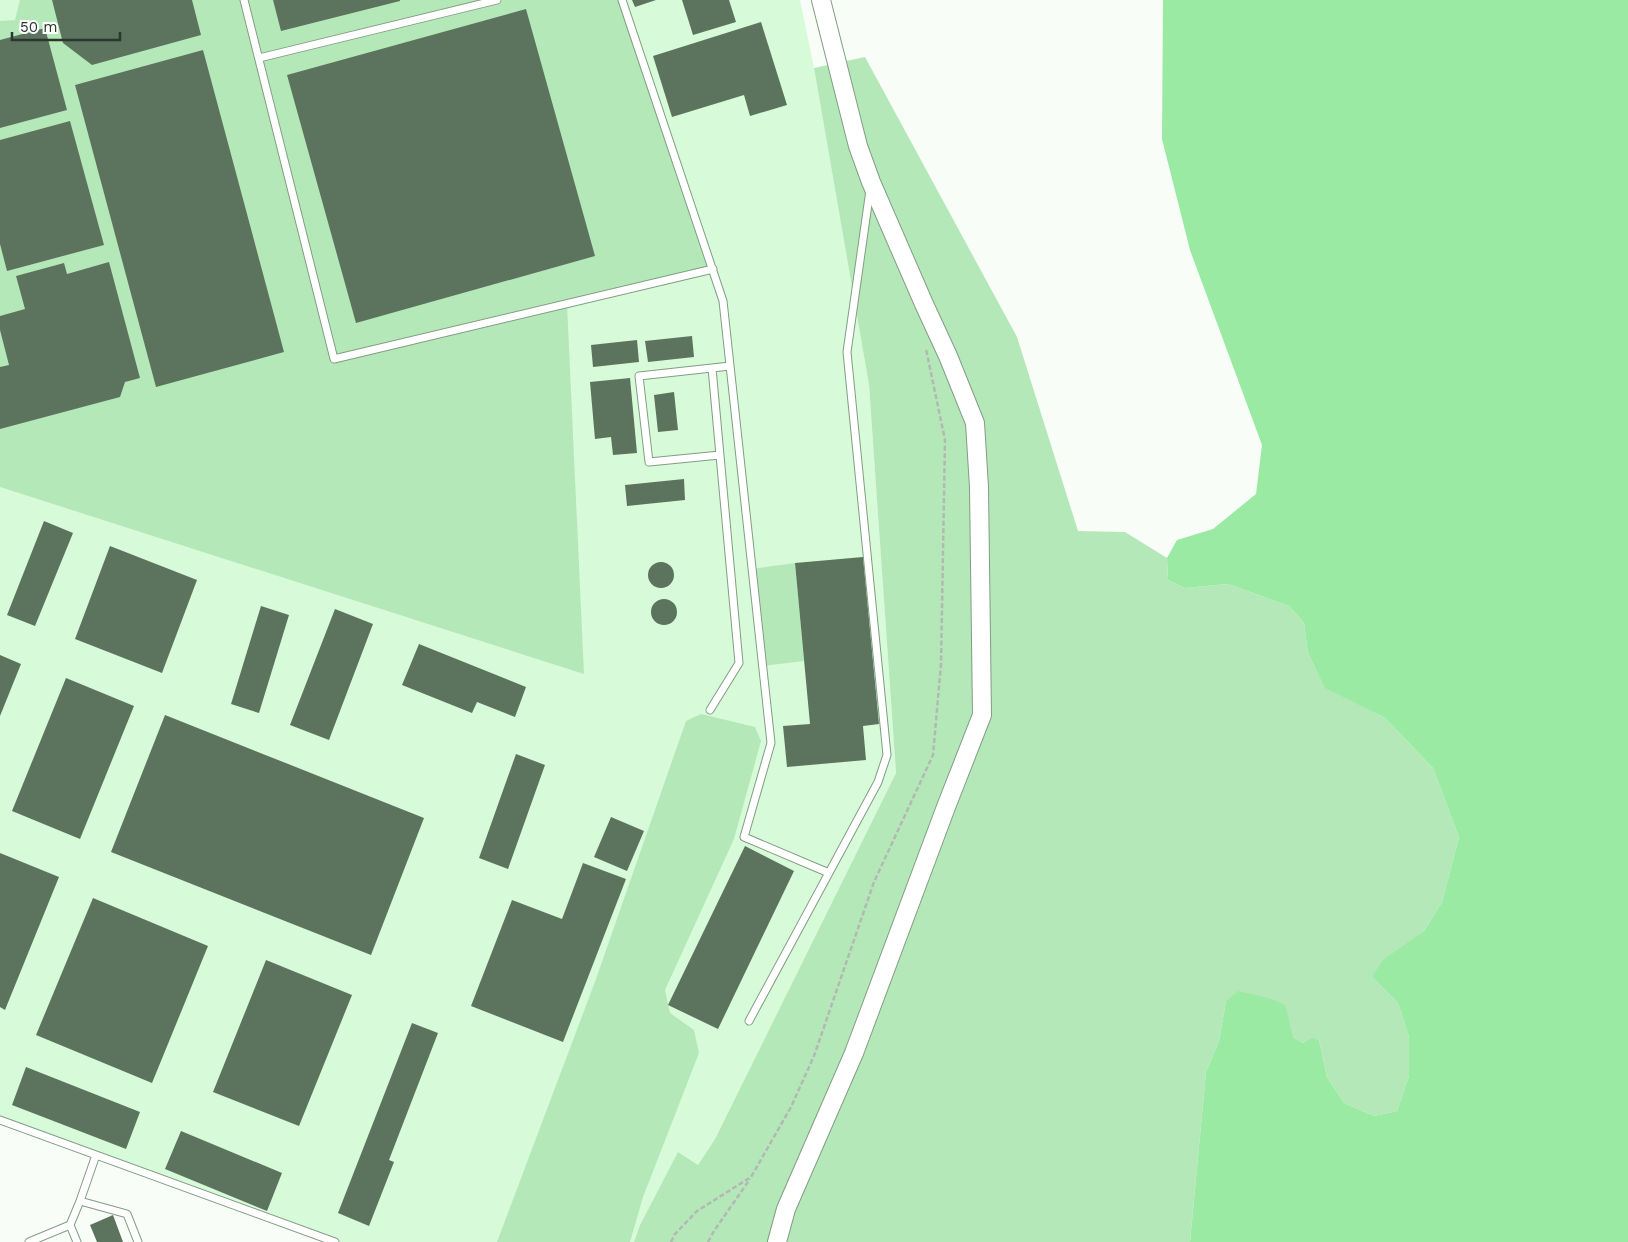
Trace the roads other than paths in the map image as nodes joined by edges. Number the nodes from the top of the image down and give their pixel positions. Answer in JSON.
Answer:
{"nodes":[{"id":1,"x":244,"y":0,"type":"edge"},
{"id":2,"x":497,"y":0,"type":"edge"},
{"id":3,"x":622,"y":0,"type":"edge"},
{"id":4,"x":821,"y":0,"type":"edge"},
{"id":5,"x":259,"y":58,"type":"junction"},
{"id":6,"x":871,"y":182,"type":"junction"},
{"id":7,"x":712,"y":269,"type":"junction"},
{"id":8,"x":730,"y":366,"type":"junction"},
{"id":9,"x":712,"y":368,"type":"junction"},
{"id":10,"x":720,"y":455,"type":"junction"},
{"id":11,"x":710,"y":710,"type":"dead end"},
{"id":12,"x":829,"y":873,"type":"junction"},
{"id":13,"x":750,"y":1021,"type":"dead end"},
{"id":14,"x":0,"y":1120,"type":"edge"},
{"id":15,"x":96,"y":1155,"type":"junction"},
{"id":16,"x":80,"y":1201,"type":"junction"},
{"id":17,"x":70,"y":1225,"type":"junction"},
{"id":18,"x":29,"y":1242,"type":"edge"},
{"id":19,"x":77,"y":1242,"type":"edge"},
{"id":20,"x":138,"y":1242,"type":"edge"},
{"id":21,"x":335,"y":1242,"type":"edge"},
{"id":22,"x":777,"y":1242,"type":"edge"}],
"edges":[{"from":1,"to":5,"type":"lane"},
{"from":2,"to":5,"type":"lane"},
{"from":3,"to":7,"type":"lane"},
{"from":4,"to":6,"type":"street"},
{"from":5,"to":7,"type":"lane"},
{"from":6,"to":12,"type":"lane"},
{"from":6,"to":22,"type":"street"},
{"from":7,"to":8,"type":"lane"},
{"from":8,"to":9,"type":"lane"},
{"from":8,"to":12,"type":"lane"},
{"from":9,"to":10,"type":"lane"},
{"from":9,"to":10,"type":"lane"},
{"from":10,"to":11,"type":"lane"},
{"from":12,"to":13,"type":"lane"},
{"from":14,"to":15,"type":"lane"},
{"from":15,"to":16,"type":"lane"},
{"from":15,"to":21,"type":"lane"},
{"from":16,"to":17,"type":"lane"},
{"from":16,"to":20,"type":"lane"},
{"from":17,"to":18,"type":"lane"},
{"from":17,"to":19,"type":"lane"}]}
